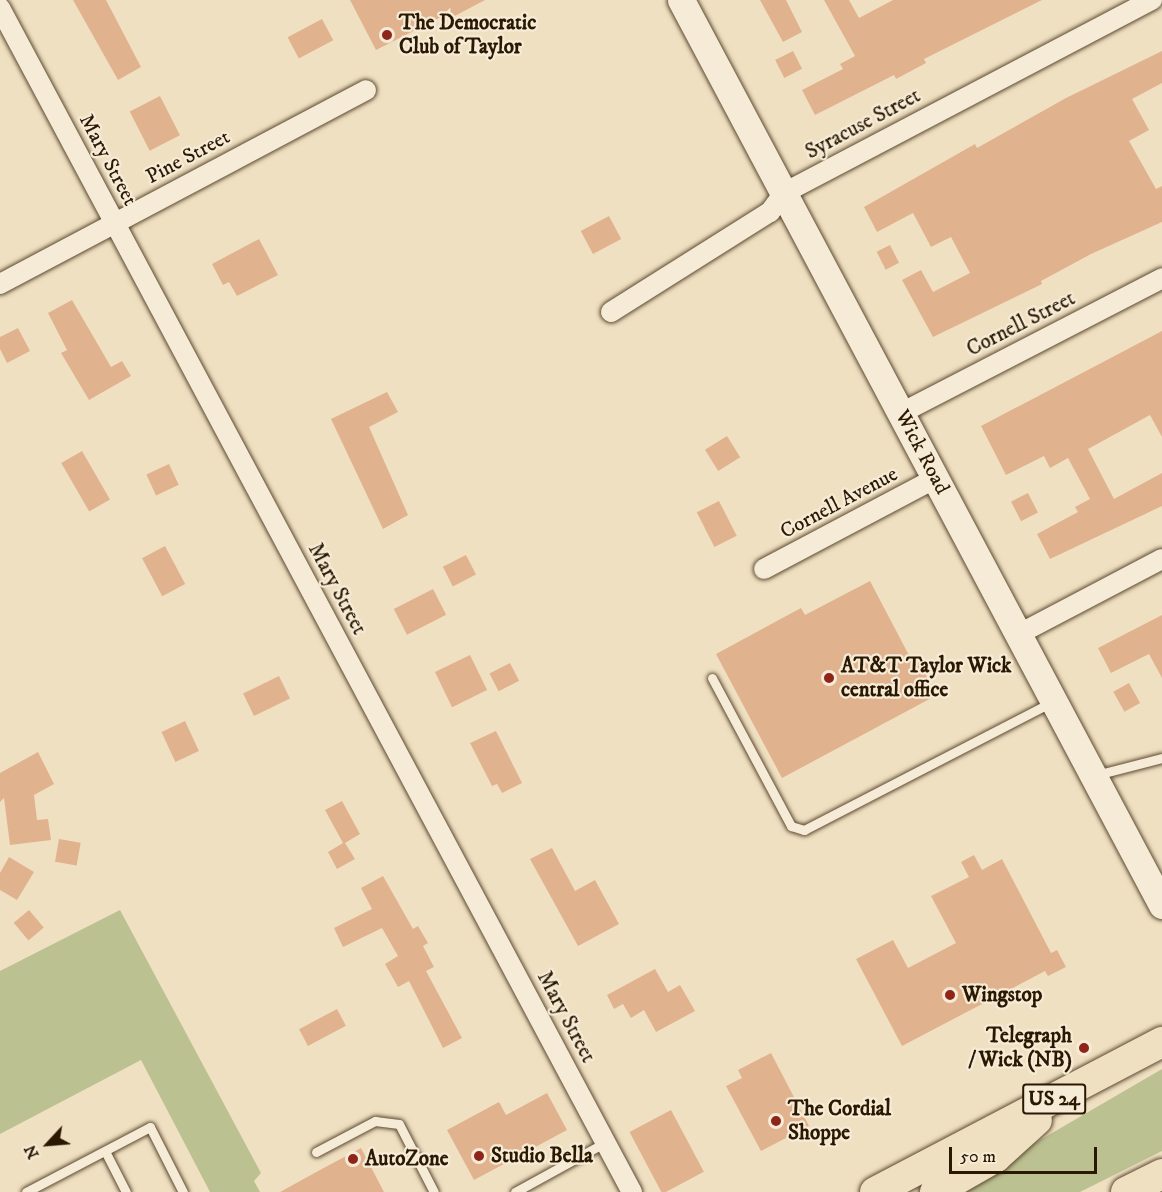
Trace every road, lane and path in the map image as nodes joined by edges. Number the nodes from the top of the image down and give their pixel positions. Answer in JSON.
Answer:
{"nodes":[{"id":1,"x":681,"y":0,"type":"edge"},
{"id":2,"x":1152,"y":0,"type":"edge"},
{"id":3,"x":0,"y":8,"type":"edge"},
{"id":4,"x":366,"y":90,"type":"dead end"},
{"id":5,"x":784,"y":193,"type":"junction"},
{"id":6,"x":115,"y":223,"type":"junction"},
{"id":7,"x":1162,"y":278,"type":"edge"},
{"id":8,"x":0,"y":284,"type":"edge"},
{"id":9,"x":611,"y":312,"type":"dead end"},
{"id":10,"x":901,"y":413,"type":"junction"},
{"id":11,"x":936,"y":478,"type":"junction"},
{"id":12,"x":1162,"y":559,"type":"edge"},
{"id":13,"x":764,"y":569,"type":"dead end"},
{"id":14,"x":1019,"y":634,"type":"junction"},
{"id":15,"x":712,"y":678,"type":"dead end"},
{"id":16,"x":1054,"y":701,"type":"junction"},
{"id":17,"x":1162,"y":758,"type":"edge"},
{"id":18,"x":1094,"y":776,"type":"junction"},
{"id":19,"x":1159,"y":892,"type":"edge"},
{"id":20,"x":1162,"y":1042,"type":"edge"},
{"id":21,"x":1071,"y":1090,"type":"junction"},
{"id":22,"x":606,"y":1142,"type":"junction"},
{"id":23,"x":105,"y":1151,"type":"junction"},
{"id":24,"x":316,"y":1152,"type":"dead end"},
{"id":25,"x":1162,"y":1174,"type":"edge"},
{"id":26,"x":26,"y":1192,"type":"edge"},
{"id":27,"x":126,"y":1192,"type":"edge"},
{"id":28,"x":183,"y":1192,"type":"edge"},
{"id":29,"x":434,"y":1192,"type":"edge"},
{"id":30,"x":514,"y":1192,"type":"edge"},
{"id":31,"x":632,"y":1192,"type":"edge"},
{"id":32,"x":875,"y":1192,"type":"edge"},
{"id":33,"x":935,"y":1192,"type":"edge"},
{"id":34,"x":1126,"y":1192,"type":"edge"}],
"edges":[{"from":1,"to":5,"type":"street","name":"Wick Road"},
{"from":2,"to":5,"type":"street","name":"Syracuse Street"},
{"from":3,"to":6,"type":"street","name":"Mary Street"},
{"from":4,"to":6,"type":"street","name":"Pine Street"},
{"from":5,"to":9,"type":"street","name":"Syracuse Street"},
{"from":5,"to":10,"type":"street","name":"Wick Road"},
{"from":6,"to":8,"type":"street","name":"Pine Street"},
{"from":6,"to":22,"type":"street","name":"Mary Street"},
{"from":7,"to":10,"type":"street","name":"Cornell Street"},
{"from":10,"to":11,"type":"street","name":"Wick Road"},
{"from":11,"to":13,"type":"street","name":"Cornell Avenue"},
{"from":11,"to":14,"type":"street","name":"Wick Road"},
{"from":12,"to":14,"type":"street"},
{"from":14,"to":16,"type":"street","name":"Wick Road"},
{"from":15,"to":16,"type":"lane"},
{"from":16,"to":18,"type":"street","name":"Wick Road"},
{"from":17,"to":18,"type":"lane"},
{"from":18,"to":19,"type":"street","name":"Wick Road"},
{"from":20,"to":21,"type":"main road","number":"US 24"},
{"from":21,"to":32,"type":"main road","number":"US 24"},
{"from":21,"to":33,"type":"main road"},
{"from":22,"to":30,"type":"lane"},
{"from":22,"to":31,"type":"street","name":"Mary Street"},
{"from":23,"to":26,"type":"lane"},
{"from":23,"to":27,"type":"lane"},
{"from":23,"to":28,"type":"lane"},
{"from":24,"to":29,"type":"lane"},
{"from":25,"to":34,"type":"main road"}]}
